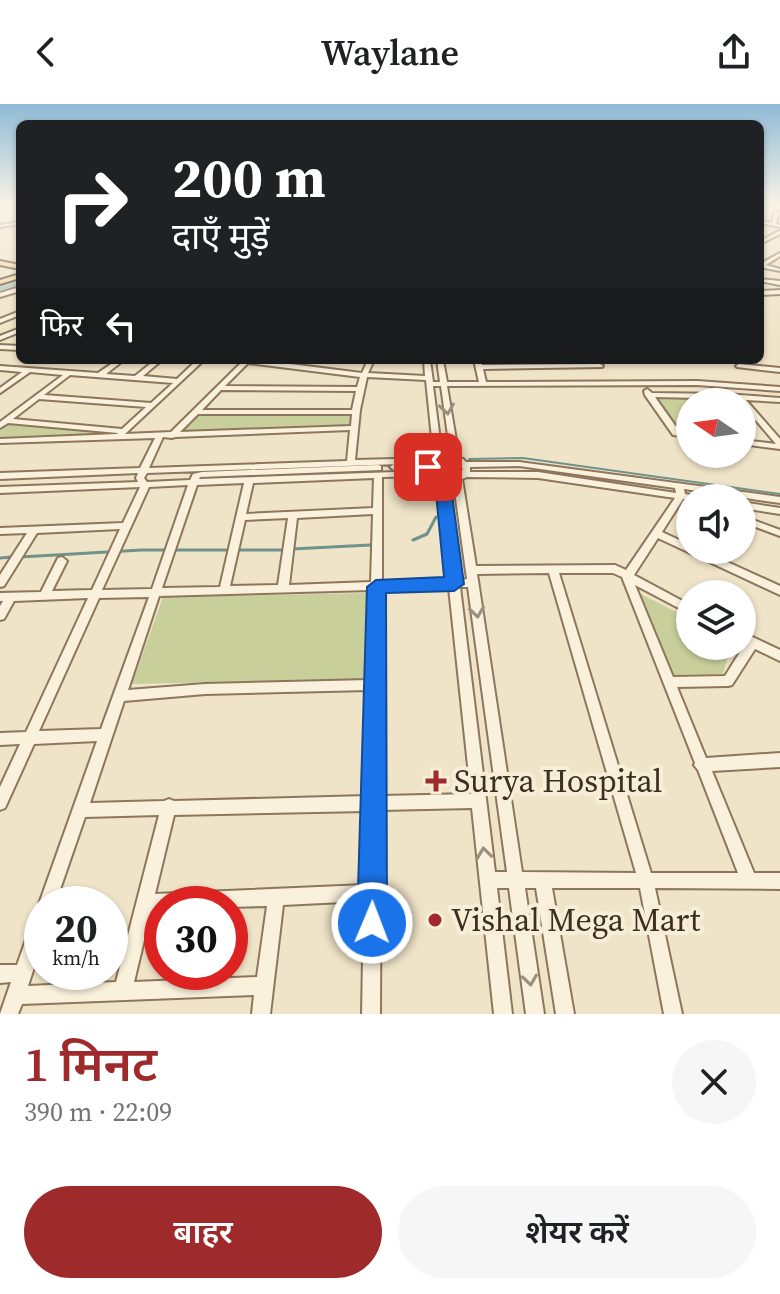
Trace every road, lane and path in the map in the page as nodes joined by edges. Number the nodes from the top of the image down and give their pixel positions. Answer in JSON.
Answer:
{"nodes":[{"id":1,"x":764,"y":266,"type":"edge"},
{"id":2,"x":769,"y":267,"type":"junction"},
{"id":3,"x":780,"y":270,"type":"edge"},
{"id":4,"x":764,"y":271,"type":"edge"},
{"id":5,"x":115,"y":364,"type":"edge"},
{"id":6,"x":154,"y":364,"type":"edge"},
{"id":7,"x":197,"y":364,"type":"edge"},
{"id":8,"x":241,"y":364,"type":"edge"},
{"id":9,"x":276,"y":364,"type":"edge"},
{"id":10,"x":369,"y":364,"type":"edge"},
{"id":11,"x":428,"y":364,"type":"edge"},
{"id":12,"x":441,"y":364,"type":"edge"},
{"id":13,"x":478,"y":364,"type":"edge"},
{"id":14,"x":599,"y":364,"type":"edge"},
{"id":15,"x":739,"y":364,"type":"edge"},
{"id":16,"x":744,"y":364,"type":"edge"},
{"id":17,"x":0,"y":368,"type":"edge"},
{"id":18,"x":29,"y":370,"type":"junction"},
{"id":19,"x":780,"y":370,"type":"edge"},
{"id":20,"x":69,"y":373,"type":"junction"},
{"id":21,"x":100,"y":375,"type":"junction"},
{"id":22,"x":363,"y":375,"type":"junction"},
{"id":23,"x":137,"y":378,"type":"junction"},
{"id":24,"x":178,"y":381,"type":"junction"},
{"id":25,"x":430,"y":381,"type":"junction"},
{"id":26,"x":483,"y":383,"type":"junction"},
{"id":27,"x":611,"y":383,"type":"junction"},
{"id":28,"x":641,"y":383,"type":"junction"},
{"id":29,"x":444,"y":384,"type":"junction"},
{"id":30,"x":755,"y":387,"type":"junction"},
{"id":31,"x":219,"y":388,"type":"junction"},
{"id":32,"x":360,"y":389,"type":"junction"},
{"id":33,"x":780,"y":389,"type":"edge"},
{"id":34,"x":0,"y":391,"type":"edge"},
{"id":35,"x":649,"y":395,"type":"junction"},
{"id":36,"x":38,"y":397,"type":"junction"},
{"id":37,"x":676,"y":397,"type":"edge"},
{"id":38,"x":756,"y":398,"type":"edge"},
{"id":39,"x":780,"y":400,"type":"edge"},
{"id":40,"x":152,"y":405,"type":"junction"},
{"id":41,"x":196,"y":412,"type":"junction"},
{"id":42,"x":356,"y":412,"type":"junction"},
{"id":43,"x":756,"y":416,"type":"edge"},
{"id":44,"x":4,"y":424,"type":"edge"},
{"id":45,"x":355,"y":428,"type":"junction"},
{"id":46,"x":124,"y":431,"type":"junction"},
{"id":47,"x":676,"y":433,"type":"edge"},
{"id":48,"x":160,"y":436,"type":"junction"},
{"id":49,"x":172,"y":436,"type":"junction"},
{"id":50,"x":117,"y":438,"type":"junction"},
{"id":51,"x":0,"y":441,"type":"edge"},
{"id":52,"x":756,"y":443,"type":"edge"},
{"id":53,"x":780,"y":445,"type":"edge"},
{"id":54,"x":455,"y":459,"type":"junction"},
{"id":55,"x":351,"y":462,"type":"junction"},
{"id":56,"x":432,"y":465,"type":"junction"},
{"id":57,"x":463,"y":473,"type":"junction"},
{"id":58,"x":378,"y":475,"type":"junction"},
{"id":59,"x":0,"y":476,"type":"edge"},
{"id":60,"x":143,"y":477,"type":"junction"},
{"id":61,"x":195,"y":479,"type":"junction"},
{"id":62,"x":249,"y":480,"type":"junction"},
{"id":63,"x":442,"y":480,"type":"junction"},
{"id":64,"x":0,"y":483,"type":"edge"},
{"id":65,"x":4,"y":490,"type":"edge"},
{"id":66,"x":676,"y":494,"type":"edge"},
{"id":67,"x":756,"y":499,"type":"edge"},
{"id":68,"x":780,"y":500,"type":"edge"},
{"id":69,"x":0,"y":502,"type":"edge"},
{"id":70,"x":676,"y":507,"type":"edge"},
{"id":71,"x":756,"y":507,"type":"edge"},
{"id":72,"x":377,"y":511,"type":"junction"},
{"id":73,"x":780,"y":511,"type":"edge"},
{"id":74,"x":293,"y":515,"type":"junction"},
{"id":75,"x":241,"y":517,"type":"junction"},
{"id":76,"x":756,"y":524,"type":"edge"},
{"id":77,"x":126,"y":526,"type":"junction"},
{"id":78,"x":34,"y":530,"type":"junction"},
{"id":79,"x":0,"y":531,"type":"edge"},
{"id":80,"x":655,"y":533,"type":"junction"},
{"id":81,"x":780,"y":533,"type":"edge"},
{"id":82,"x":676,"y":543,"type":"edge"},
{"id":83,"x":62,"y":561,"type":"dead end"},
{"id":84,"x":721,"y":564,"type":"edge"},
{"id":85,"x":553,"y":569,"type":"junction"},
{"id":86,"x":472,"y":577,"type":"junction"},
{"id":87,"x":627,"y":577,"type":"junction"},
{"id":88,"x":0,"y":583,"type":"edge"},
{"id":89,"x":454,"y":584,"type":"junction"},
{"id":90,"x":376,"y":587,"type":"junction"},
{"id":91,"x":283,"y":589,"type":"junction"},
{"id":92,"x":224,"y":591,"type":"junction"},
{"id":93,"x":780,"y":591,"type":"edge"},
{"id":94,"x":155,"y":593,"type":"junction"},
{"id":95,"x":95,"y":595,"type":"junction"},
{"id":96,"x":44,"y":596,"type":"junction"},
{"id":97,"x":6,"y":597,"type":"edge"},
{"id":98,"x":676,"y":603,"type":"edge"},
{"id":99,"x":0,"y":616,"type":"edge"},
{"id":100,"x":756,"y":644,"type":"edge"},
{"id":101,"x":780,"y":656,"type":"edge"},
{"id":102,"x":738,"y":660,"type":"edge"},
{"id":103,"x":668,"y":682,"type":"junction"},
{"id":104,"x":375,"y":685,"type":"junction"},
{"id":105,"x":119,"y":696,"type":"junction"},
{"id":106,"x":106,"y":735,"type":"junction"},
{"id":107,"x":30,"y":738,"type":"junction"},
{"id":108,"x":0,"y":739,"type":"edge"},
{"id":109,"x":780,"y":760,"type":"edge"},
{"id":110,"x":701,"y":765,"type":"junction"},
{"id":111,"x":374,"y":801,"type":"junction"},
{"id":112,"x":478,"y":801,"type":"junction"},
{"id":113,"x":0,"y":803,"type":"edge"},
{"id":114,"x":169,"y":806,"type":"junction"},
{"id":115,"x":80,"y":810,"type":"junction"},
{"id":116,"x":487,"y":880,"type":"junction"},
{"id":117,"x":516,"y":881,"type":"junction"},
{"id":118,"x":543,"y":881,"type":"junction"},
{"id":119,"x":646,"y":881,"type":"junction"},
{"id":120,"x":749,"y":881,"type":"junction"},
{"id":121,"x":779,"y":883,"type":"edge"},
{"id":122,"x":53,"y":886,"type":"edge"},
{"id":123,"x":149,"y":886,"type":"edge"},
{"id":124,"x":372,"y":893,"type":"junction"},
{"id":125,"x":276,"y":897,"type":"junction"},
{"id":126,"x":248,"y":898,"type":"edge"},
{"id":127,"x":144,"y":907,"type":"edge"},
{"id":128,"x":24,"y":970,"type":"edge"},
{"id":129,"x":23,"y":973,"type":"junction"},
{"id":130,"x":0,"y":974,"type":"edge"},
{"id":131,"x":265,"y":986,"type":"junction"},
{"id":132,"x":123,"y":991,"type":"junction"},
{"id":133,"x":15,"y":995,"type":"junction"},
{"id":134,"x":9,"y":1014,"type":"edge"},
{"id":135,"x":261,"y":1014,"type":"edge"},
{"id":136,"x":371,"y":1014,"type":"edge"},
{"id":137,"x":503,"y":1014,"type":"edge"},
{"id":138,"x":535,"y":1014,"type":"edge"},
{"id":139,"x":565,"y":1014,"type":"edge"},
{"id":140,"x":673,"y":1014,"type":"edge"}],
"edges":[{"from":1,"to":2,"type":"street"},
{"from":2,"to":3,"type":"street"},
{"from":2,"to":4,"type":"street"},
{"from":5,"to":21,"type":"street"},
{"from":6,"to":23,"type":"street"},
{"from":7,"to":24,"type":"street"},
{"from":8,"to":31,"type":"street"},
{"from":9,"to":22,"type":"street"},
{"from":10,"to":22,"type":"street"},
{"from":11,"to":25,"type":"street"},
{"from":12,"to":29,"type":"street"},
{"from":13,"to":26,"type":"street"},
{"from":14,"to":27,"type":"street"},
{"from":15,"to":30,"type":"street"},
{"from":16,"to":19,"type":"street"},
{"from":17,"to":18,"type":"street"},
{"from":18,"to":20,"type":"street"},
{"from":18,"to":34,"type":"street"},
{"from":20,"to":21,"type":"street"},
{"from":20,"to":36,"type":"street"},
{"from":21,"to":23,"type":"street"},
{"from":22,"to":25,"type":"street"},
{"from":22,"to":32,"type":"street"},
{"from":23,"to":24,"type":"street"},
{"from":24,"to":40,"type":"street"},
{"from":25,"to":29,"type":"street"},
{"from":25,"to":56,"type":"street"},
{"from":26,"to":27,"type":"street"},
{"from":26,"to":29,"type":"street"},
{"from":27,"to":28,"type":"street"},
{"from":28,"to":30,"type":"street"},
{"from":28,"to":35,"type":"street"},
{"from":29,"to":54,"type":"street","one_way":true},
{"from":30,"to":33,"type":"street"},
{"from":31,"to":32,"type":"street"},
{"from":31,"to":41,"type":"street"},
{"from":32,"to":42,"type":"street"},
{"from":35,"to":37,"type":"street"},
{"from":35,"to":47,"type":"street"},
{"from":36,"to":40,"type":"street"},
{"from":36,"to":44,"type":"street"},
{"from":38,"to":39,"type":"street"},
{"from":40,"to":46,"type":"street"},
{"from":41,"to":42,"type":"street"},
{"from":41,"to":49,"type":"street"},
{"from":42,"to":45,"type":"street"},
{"from":43,"to":53,"type":"street"},
{"from":44,"to":46,"type":"street"},
{"from":45,"to":49,"type":"street"},
{"from":45,"to":55,"type":"street"},
{"from":46,"to":50,"type":"street"},
{"from":48,"to":49,"type":"street"},
{"from":48,"to":50,"type":"street"},
{"from":48,"to":60,"type":"street"},
{"from":50,"to":51,"type":"street"},
{"from":52,"to":53,"type":"street"},
{"from":54,"to":56,"type":"street"},
{"from":54,"to":57,"type":"street"},
{"from":55,"to":56,"type":"street"},
{"from":55,"to":60,"type":"street"},
{"from":56,"to":58,"type":"street"},
{"from":56,"to":61,"type":"street"},
{"from":56,"to":63,"type":"street"},
{"from":57,"to":63,"type":"street"},
{"from":57,"to":66,"type":"street"},
{"from":57,"to":86,"type":"street"},
{"from":58,"to":62,"type":"street"},
{"from":58,"to":72,"type":"street"},
{"from":59,"to":60,"type":"street"},
{"from":60,"to":61,"type":"street"},
{"from":60,"to":64,"type":"street"},
{"from":60,"to":65,"type":"street"},
{"from":60,"to":77,"type":"street"},
{"from":61,"to":62,"type":"street"},
{"from":61,"to":94,"type":"street"},
{"from":62,"to":75,"type":"street"},
{"from":63,"to":89,"type":"street"},
{"from":65,"to":69,"type":"street"},
{"from":67,"to":68,"type":"street"},
{"from":70,"to":80,"type":"street"},
{"from":71,"to":73,"type":"street"},
{"from":72,"to":74,"type":"street"},
{"from":72,"to":90,"type":"street"},
{"from":74,"to":75,"type":"street"},
{"from":74,"to":91,"type":"street"},
{"from":75,"to":92,"type":"street"},
{"from":76,"to":81,"type":"street"},
{"from":77,"to":78,"type":"street"},
{"from":77,"to":95,"type":"street"},
{"from":78,"to":79,"type":"street"},
{"from":78,"to":88,"type":"street"},
{"from":80,"to":82,"type":"street"},
{"from":80,"to":87,"type":"street"},
{"from":83,"to":96,"type":"street"},
{"from":84,"to":93,"type":"street"},
{"from":85,"to":86,"type":"street"},
{"from":85,"to":87,"type":"street"},
{"from":85,"to":119,"type":"street"},
{"from":86,"to":89,"type":"street"},
{"from":86,"to":117,"type":"street","one_way":true},
{"from":87,"to":98,"type":"street"},
{"from":87,"to":103,"type":"street"},
{"from":89,"to":90,"type":"street"},
{"from":89,"to":112,"type":"street"},
{"from":90,"to":91,"type":"street"},
{"from":90,"to":104,"type":"street"},
{"from":91,"to":92,"type":"street"},
{"from":92,"to":94,"type":"street"},
{"from":94,"to":95,"type":"street"},
{"from":94,"to":105,"type":"street"},
{"from":95,"to":96,"type":"street"},
{"from":95,"to":107,"type":"street"},
{"from":96,"to":97,"type":"street"},
{"from":97,"to":99,"type":"street"},
{"from":100,"to":101,"type":"street"},
{"from":102,"to":103,"type":"street"},
{"from":103,"to":110,"type":"street"},
{"from":104,"to":105,"type":"street"},
{"from":104,"to":111,"type":"street"},
{"from":105,"to":106,"type":"street"},
{"from":106,"to":107,"type":"street"},
{"from":106,"to":115,"type":"street"},
{"from":107,"to":108,"type":"street"},
{"from":107,"to":113,"type":"street"},
{"from":109,"to":110,"type":"street"},
{"from":110,"to":120,"type":"street"},
{"from":111,"to":112,"type":"street"},
{"from":111,"to":114,"type":"street"},
{"from":111,"to":124,"type":"street"},
{"from":116,"to":112,"type":"street","one_way":true},
{"from":114,"to":115,"type":"street"},
{"from":114,"to":123,"type":"street"},
{"from":115,"to":122,"type":"street"},
{"from":116,"to":117,"type":"street"},
{"from":116,"to":137,"type":"street"},
{"from":117,"to":118,"type":"street"},
{"from":117,"to":138,"type":"street","one_way":true},
{"from":118,"to":119,"type":"street"},
{"from":118,"to":139,"type":"street"},
{"from":119,"to":120,"type":"street"},
{"from":119,"to":140,"type":"street"},
{"from":120,"to":121,"type":"street"},
{"from":124,"to":125,"type":"street"},
{"from":124,"to":136,"type":"street"},
{"from":125,"to":126,"type":"street"},
{"from":125,"to":131,"type":"street"},
{"from":127,"to":132,"type":"street"},
{"from":128,"to":129,"type":"street"},
{"from":129,"to":130,"type":"street"},
{"from":129,"to":133,"type":"street"},
{"from":131,"to":132,"type":"street"},
{"from":131,"to":135,"type":"street"},
{"from":132,"to":133,"type":"street"},
{"from":133,"to":134,"type":"street"}]}
